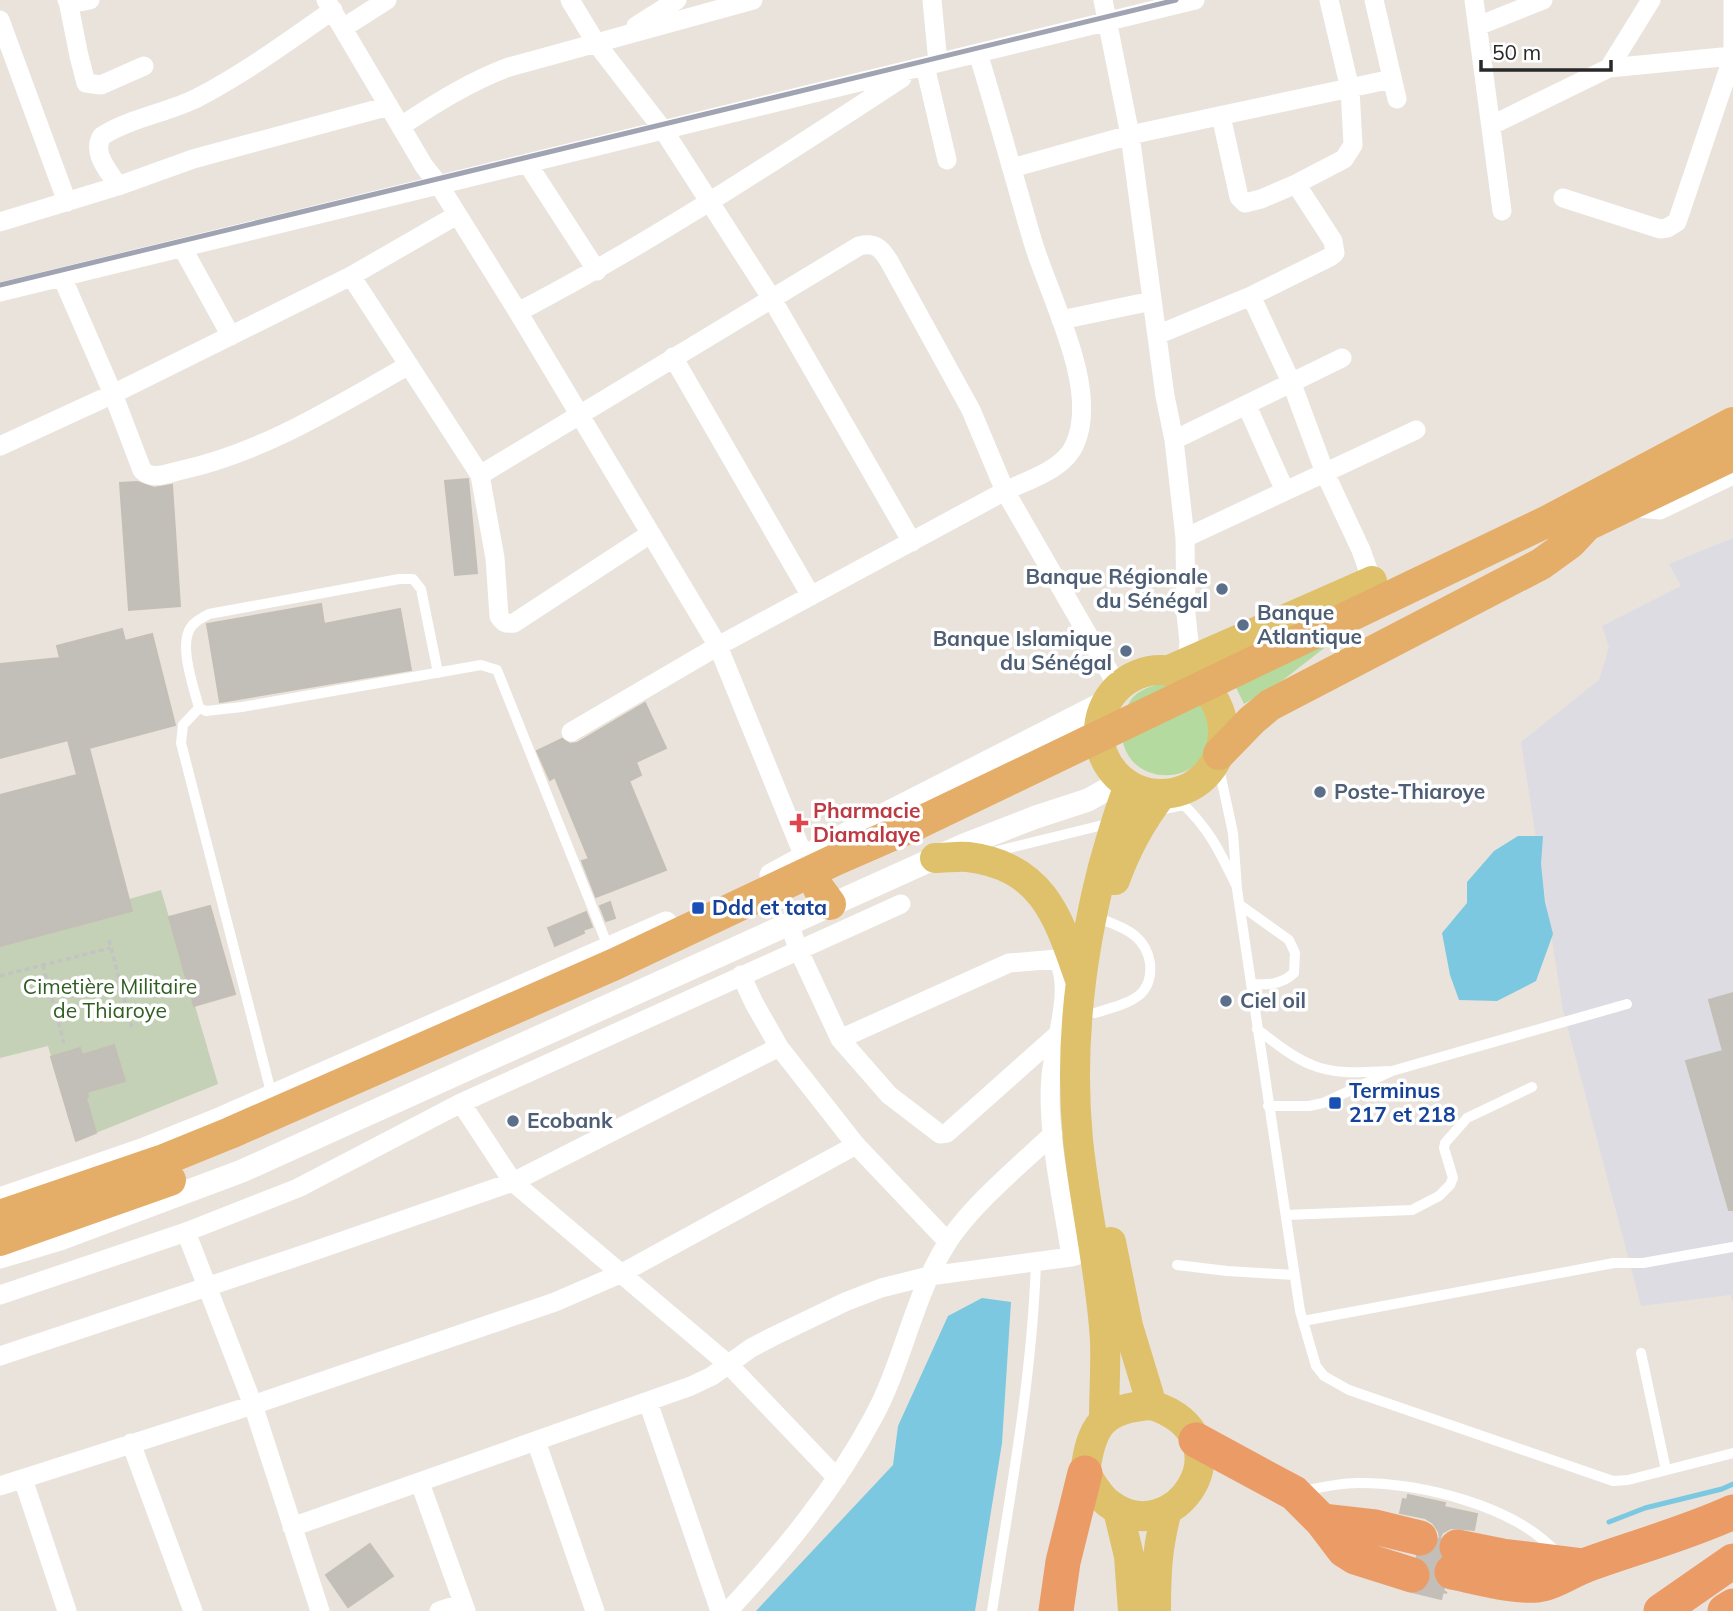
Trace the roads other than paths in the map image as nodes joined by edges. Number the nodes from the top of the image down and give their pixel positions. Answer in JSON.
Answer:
{"nodes":[{"id":1,"x":68,"y":0,"type":"edge"},
{"id":2,"x":90,"y":0,"type":"edge"},
{"id":3,"x":387,"y":0,"type":"edge"},
{"id":4,"x":570,"y":0,"type":"edge"},
{"id":5,"x":677,"y":0,"type":"edge"},
{"id":6,"x":753,"y":0,"type":"edge"},
{"id":7,"x":932,"y":0,"type":"edge"},
{"id":8,"x":1103,"y":0,"type":"edge"},
{"id":9,"x":1195,"y":0,"type":"edge"},
{"id":10,"x":1329,"y":0,"type":"edge"},
{"id":11,"x":1374,"y":0,"type":"edge"},
{"id":12,"x":1474,"y":0,"type":"edge"},
{"id":13,"x":1543,"y":0,"type":"edge"},
{"id":14,"x":1651,"y":0,"type":"edge"},
{"id":15,"x":1732,"y":0,"type":"edge"},
{"id":16,"x":330,"y":5,"type":"edge"},
{"id":17,"x":0,"y":20,"type":"edge"},
{"id":18,"x":1108,"y":22,"type":"junction"},
{"id":19,"x":1478,"y":26,"type":"junction"},
{"id":20,"x":343,"y":28,"type":"junction"},
{"id":21,"x":620,"y":36,"type":"junction"},
{"id":22,"x":596,"y":43,"type":"junction"},
{"id":23,"x":1733,"y":48,"type":"edge"},
{"id":24,"x":978,"y":53,"type":"junction"},
{"id":25,"x":1733,"y":56,"type":"edge"},
{"id":26,"x":144,"y":66,"type":"dead end"},
{"id":27,"x":926,"y":66,"type":"junction"},
{"id":28,"x":1609,"y":68,"type":"junction"},
{"id":29,"x":1392,"y":79,"type":"junction"},
{"id":30,"x":1350,"y":89,"type":"junction"},
{"id":31,"x":1397,"y":99,"type":"dead end"},
{"id":32,"x":389,"y":106,"type":"junction"},
{"id":33,"x":1221,"y":116,"type":"junction"},
{"id":34,"x":1492,"y":125,"type":"junction"},
{"id":35,"x":401,"y":126,"type":"junction"},
{"id":36,"x":664,"y":131,"type":"junction"},
{"id":37,"x":1130,"y":135,"type":"junction"},
{"id":38,"x":947,"y":160,"type":"dead end"},
{"id":39,"x":527,"y":163,"type":"junction"},
{"id":40,"x":1012,"y":168,"type":"junction"},
{"id":41,"x":1296,"y":184,"type":"junction"},
{"id":42,"x":439,"y":185,"type":"junction"},
{"id":43,"x":118,"y":186,"type":"junction"},
{"id":44,"x":1563,"y":198,"type":"dead end"},
{"id":45,"x":66,"y":202,"type":"junction"},
{"id":46,"x":710,"y":203,"type":"junction"},
{"id":47,"x":1502,"y":211,"type":"dead end"},
{"id":48,"x":457,"y":215,"type":"junction"},
{"id":49,"x":0,"y":222,"type":"edge"},
{"id":50,"x":183,"y":249,"type":"junction"},
{"id":51,"x":597,"y":271,"type":"junction"},
{"id":52,"x":351,"y":276,"type":"junction"},
{"id":53,"x":62,"y":277,"type":"junction"},
{"id":54,"x":0,"y":292,"type":"edge"},
{"id":55,"x":1251,"y":296,"type":"junction"},
{"id":56,"x":772,"y":299,"type":"junction"},
{"id":57,"x":1152,"y":301,"type":"junction"},
{"id":58,"x":518,"y":312,"type":"junction"},
{"id":59,"x":1061,"y":320,"type":"junction"},
{"id":60,"x":1157,"y":335,"type":"junction"},
{"id":61,"x":231,"y":336,"type":"junction"},
{"id":62,"x":673,"y":357,"type":"junction"},
{"id":63,"x":1342,"y":358,"type":"dead end"},
{"id":64,"x":409,"y":365,"type":"junction"},
{"id":65,"x":1292,"y":384,"type":"junction"},
{"id":66,"x":113,"y":394,"type":"junction"},
{"id":67,"x":1247,"y":405,"type":"junction"},
{"id":68,"x":580,"y":415,"type":"junction"},
{"id":69,"x":1733,"y":423,"type":"edge"},
{"id":70,"x":1416,"y":430,"type":"dead end"},
{"id":71,"x":1174,"y":440,"type":"junction"},
{"id":72,"x":0,"y":446,"type":"edge"},
{"id":73,"x":1733,"y":455,"type":"edge"},
{"id":74,"x":1325,"y":473,"type":"junction"},
{"id":75,"x":480,"y":475,"type":"junction"},
{"id":76,"x":1733,"y":475,"type":"edge"},
{"id":77,"x":1005,"y":491,"type":"junction"},
{"id":78,"x":1284,"y":491,"type":"junction"},
{"id":79,"x":1625,"y":507,"type":"junction"},
{"id":80,"x":1581,"y":516,"type":"junction"},
{"id":81,"x":650,"y":534,"type":"junction"},
{"id":82,"x":1185,"y":538,"type":"junction"},
{"id":83,"x":912,"y":542,"type":"junction"},
{"id":84,"x":1372,"y":581,"type":"junction"},
{"id":85,"x":811,"y":596,"type":"junction"},
{"id":86,"x":718,"y":646,"type":"junction"},
{"id":87,"x":1180,"y":669,"type":"junction"},
{"id":88,"x":438,"y":673,"type":"junction"},
{"id":89,"x":1113,"y":694,"type":"junction"},
{"id":90,"x":199,"y":708,"type":"junction"},
{"id":91,"x":571,"y":732,"type":"dead end"},
{"id":92,"x":1218,"y":757,"type":"junction"},
{"id":93,"x":1125,"y":783,"type":"junction"},
{"id":94,"x":1149,"y":809,"type":"junction"},
{"id":95,"x":919,"y":844,"type":"junction"},
{"id":96,"x":965,"y":857,"type":"junction"},
{"id":97,"x":816,"y":880,"type":"junction"},
{"id":98,"x":1237,"y":889,"type":"junction"},
{"id":99,"x":901,"y":904,"type":"dead end"},
{"id":100,"x":1240,"y":905,"type":"junction"},
{"id":101,"x":1106,"y":921,"type":"junction"},
{"id":102,"x":789,"y":923,"type":"junction"},
{"id":103,"x":798,"y":949,"type":"junction"},
{"id":104,"x":612,"y":956,"type":"junction"},
{"id":105,"x":741,"y":975,"type":"junction"},
{"id":106,"x":1080,"y":979,"type":"junction"},
{"id":107,"x":1251,"y":984,"type":"junction"},
{"id":108,"x":1627,"y":1004,"type":"dead end"},
{"id":109,"x":1095,"y":1013,"type":"junction"},
{"id":110,"x":1257,"y":1029,"type":"junction"},
{"id":111,"x":1057,"y":1035,"type":"junction"},
{"id":112,"x":840,"y":1040,"type":"junction"},
{"id":113,"x":779,"y":1047,"type":"junction"},
{"id":114,"x":1392,"y":1071,"type":"junction"},
{"id":115,"x":1532,"y":1087,"type":"dead end"},
{"id":116,"x":272,"y":1096,"type":"junction"},
{"id":117,"x":461,"y":1103,"type":"junction"},
{"id":118,"x":1268,"y":1106,"type":"junction"},
{"id":119,"x":1053,"y":1134,"type":"junction"},
{"id":120,"x":856,"y":1145,"type":"junction"},
{"id":121,"x":513,"y":1182,"type":"junction"},
{"id":122,"x":0,"y":1199,"type":"edge"},
{"id":123,"x":1286,"y":1215,"type":"junction"},
{"id":124,"x":0,"y":1216,"type":"edge"},
{"id":125,"x":186,"y":1232,"type":"junction"},
{"id":126,"x":0,"y":1240,"type":"edge"},
{"id":127,"x":948,"y":1242,"type":"junction"},
{"id":128,"x":1733,"y":1247,"type":"edge"},
{"id":129,"x":1082,"y":1254,"type":"junction"},
{"id":130,"x":0,"y":1256,"type":"edge"},
{"id":131,"x":1036,"y":1262,"type":"junction"},
{"id":132,"x":1177,"y":1265,"type":"dead end"},
{"id":133,"x":622,"y":1273,"type":"junction"},
{"id":134,"x":1293,"y":1275,"type":"junction"},
{"id":135,"x":929,"y":1276,"type":"junction"},
{"id":136,"x":208,"y":1286,"type":"junction"},
{"id":137,"x":0,"y":1295,"type":"edge"},
{"id":138,"x":1303,"y":1321,"type":"junction"},
{"id":139,"x":1642,"y":1353,"type":"dead end"},
{"id":140,"x":0,"y":1356,"type":"edge"},
{"id":141,"x":729,"y":1365,"type":"junction"},
{"id":142,"x":648,"y":1402,"type":"junction"},
{"id":143,"x":253,"y":1405,"type":"junction"},
{"id":144,"x":1152,"y":1405,"type":"junction"},
{"id":145,"x":1104,"y":1420,"type":"junction"},
{"id":146,"x":1196,"y":1440,"type":"junction"},
{"id":147,"x":536,"y":1441,"type":"junction"},
{"id":148,"x":131,"y":1443,"type":"junction"},
{"id":149,"x":1733,"y":1453,"type":"edge"},
{"id":150,"x":1666,"y":1470,"type":"junction"},
{"id":151,"x":1085,"y":1474,"type":"junction"},
{"id":152,"x":837,"y":1478,"type":"junction"},
{"id":153,"x":23,"y":1479,"type":"junction"},
{"id":154,"x":420,"y":1483,"type":"junction"},
{"id":155,"x":0,"y":1486,"type":"edge"},
{"id":156,"x":1294,"y":1493,"type":"junction"},
{"id":157,"x":1118,"y":1510,"type":"junction"},
{"id":158,"x":1167,"y":1510,"type":"junction"},
{"id":159,"x":1733,"y":1512,"type":"edge"},
{"id":160,"x":292,"y":1527,"type":"junction"},
{"id":161,"x":1416,"y":1557,"type":"tunnel mouth"},
{"id":162,"x":1733,"y":1562,"type":"edge"},
{"id":163,"x":1574,"y":1564,"type":"junction"},
{"id":164,"x":1453,"y":1565,"type":"tunnel mouth"},
{"id":165,"x":1733,"y":1606,"type":"edge"},
{"id":166,"x":465,"y":1607,"type":"edge"},
{"id":167,"x":67,"y":1611,"type":"edge"},
{"id":168,"x":193,"y":1611,"type":"edge"},
{"id":169,"x":320,"y":1611,"type":"edge"},
{"id":170,"x":439,"y":1611,"type":"edge"},
{"id":171,"x":595,"y":1611,"type":"edge"},
{"id":172,"x":720,"y":1611,"type":"edge"},
{"id":173,"x":728,"y":1611,"type":"edge"},
{"id":174,"x":992,"y":1611,"type":"edge"},
{"id":175,"x":1056,"y":1611,"type":"edge"},
{"id":176,"x":1133,"y":1611,"type":"edge"},
{"id":177,"x":1156,"y":1611,"type":"edge"},
{"id":178,"x":1661,"y":1611,"type":"edge"},
{"id":179,"x":1725,"y":1611,"type":"edge"}],
"edges":[{"from":1,"to":2,"type":"street"},
{"from":1,"to":26,"type":"street"},
{"from":3,"to":20,"type":"street"},
{"from":4,"to":22,"type":"street"},
{"from":5,"to":21,"type":"street"},
{"from":6,"to":21,"type":"street"},
{"from":7,"to":27,"type":"street"},
{"from":8,"to":18,"type":"street"},
{"from":9,"to":18,"type":"street"},
{"from":10,"to":30,"type":"street"},
{"from":11,"to":29,"type":"street"},
{"from":12,"to":19,"type":"street"},
{"from":13,"to":19,"type":"street"},
{"from":14,"to":28,"type":"street"},
{"from":15,"to":23,"type":"street"},
{"from":16,"to":20,"type":"street"},
{"from":16,"to":43,"type":"street"},
{"from":17,"to":45,"type":"street"},
{"from":18,"to":24,"type":"street"},
{"from":18,"to":37,"type":"street"},
{"from":19,"to":34,"type":"street"},
{"from":20,"to":32,"type":"street"},
{"from":21,"to":22,"type":"street"},
{"from":22,"to":35,"type":"street"},
{"from":22,"to":36,"type":"street"},
{"from":24,"to":27,"type":"street"},
{"from":24,"to":40,"type":"street"},
{"from":25,"to":28,"type":"street"},
{"from":25,"to":44,"type":"street"},
{"from":27,"to":36,"type":"street"},
{"from":27,"to":38,"type":"street"},
{"from":27,"to":46,"type":"street"},
{"from":28,"to":34,"type":"street"},
{"from":29,"to":30,"type":"street"},
{"from":29,"to":31,"type":"street"},
{"from":30,"to":33,"type":"street"},
{"from":30,"to":41,"type":"street"},
{"from":32,"to":35,"type":"street"},
{"from":32,"to":43,"type":"street"},
{"from":33,"to":37,"type":"street"},
{"from":33,"to":41,"type":"street"},
{"from":34,"to":47,"type":"street"},
{"from":35,"to":42,"type":"street"},
{"from":36,"to":39,"type":"street"},
{"from":36,"to":46,"type":"street"},
{"from":37,"to":40,"type":"street"},
{"from":37,"to":57,"type":"street"},
{"from":39,"to":42,"type":"street"},
{"from":39,"to":51,"type":"street"},
{"from":40,"to":59,"type":"street"},
{"from":41,"to":55,"type":"street"},
{"from":42,"to":48,"type":"street"},
{"from":42,"to":50,"type":"street"},
{"from":43,"to":45,"type":"street"},
{"from":45,"to":49,"type":"street"},
{"from":46,"to":51,"type":"street"},
{"from":46,"to":56,"type":"street"},
{"from":48,"to":52,"type":"street"},
{"from":48,"to":58,"type":"street"},
{"from":50,"to":53,"type":"street"},
{"from":50,"to":61,"type":"street"},
{"from":51,"to":58,"type":"street"},
{"from":52,"to":61,"type":"street"},
{"from":52,"to":64,"type":"street"},
{"from":53,"to":54,"type":"street"},
{"from":53,"to":66,"type":"street"},
{"from":55,"to":60,"type":"street"},
{"from":55,"to":65,"type":"street"},
{"from":56,"to":62,"type":"street"},
{"from":56,"to":77,"type":"street"},
{"from":56,"to":83,"type":"street"},
{"from":57,"to":59,"type":"street"},
{"from":57,"to":60,"type":"street"},
{"from":58,"to":68,"type":"street"},
{"from":59,"to":77,"type":"street"},
{"from":60,"to":71,"type":"street"},
{"from":61,"to":66,"type":"street"},
{"from":62,"to":68,"type":"street"},
{"from":62,"to":85,"type":"street"},
{"from":63,"to":65,"type":"street"},
{"from":64,"to":66,"type":"street"},
{"from":64,"to":75,"type":"street"},
{"from":65,"to":67,"type":"street"},
{"from":65,"to":74,"type":"street"},
{"from":66,"to":72,"type":"street"},
{"from":67,"to":71,"type":"street"},
{"from":67,"to":78,"type":"street"},
{"from":68,"to":75,"type":"street"},
{"from":68,"to":81,"type":"street"},
{"from":69,"to":80,"type":"highway"},
{"from":70,"to":74,"type":"street"},
{"from":71,"to":82,"type":"street"},
{"from":73,"to":79,"type":"highway"},
{"from":74,"to":78,"type":"street"},
{"from":74,"to":84,"type":"street"},
{"from":75,"to":81,"type":"street"},
{"from":76,"to":79,"type":"street"},
{"from":77,"to":83,"type":"street"},
{"from":77,"to":89,"type":"street"},
{"from":78,"to":82,"type":"street"},
{"from":79,"to":80,"type":"highway"},
{"from":80,"to":84,"type":"highway"},
{"from":80,"to":92,"type":"highway"},
{"from":80,"to":95,"type":"highway"},
{"from":81,"to":86,"type":"street"},
{"from":82,"to":87,"type":"street"},
{"from":83,"to":85,"type":"street"},
{"from":84,"to":87,"type":"main road"},
{"from":85,"to":86,"type":"street"},
{"from":86,"to":91,"type":"street"},
{"from":86,"to":97,"type":"street"},
{"from":87,"to":89,"type":"main road"},
{"from":87,"to":92,"type":"main road"},
{"from":88,"to":90,"type":"lane"},
{"from":88,"to":90,"type":"lane"},
{"from":88,"to":104,"type":"lane"},
{"from":89,"to":93,"type":"main road"},
{"from":89,"to":97,"type":"street"},
{"from":90,"to":116,"type":"lane"},
{"from":92,"to":94,"type":"main road"},
{"from":92,"to":98,"type":"lane"},
{"from":93,"to":94,"type":"main road"},
{"from":93,"to":94,"type":"main road"},
{"from":93,"to":95,"type":"street"},
{"from":94,"to":96,"type":"lane"},
{"from":94,"to":98,"type":"lane"},
{"from":94,"to":101,"type":"main road"},
{"from":94,"to":106,"type":"main road"},
{"from":95,"to":96,"type":"main road"},
{"from":95,"to":97,"type":"highway"},
{"from":96,"to":106,"type":"main road"},
{"from":97,"to":102,"type":"street"},
{"from":97,"to":104,"type":"highway"},
{"from":97,"to":126,"type":"highway"},
{"from":98,"to":100,"type":"lane"},
{"from":99,"to":103,"type":"street"},
{"from":100,"to":107,"type":"lane"},
{"from":100,"to":107,"type":"lane"},
{"from":101,"to":109,"type":"main road"},
{"from":101,"to":109,"type":"lane"},
{"from":102,"to":103,"type":"street"},
{"from":102,"to":130,"type":"street"},
{"from":103,"to":105,"type":"street"},
{"from":103,"to":112,"type":"street"},
{"from":104,"to":116,"type":"street"},
{"from":104,"to":124,"type":"highway"},
{"from":105,"to":113,"type":"street"},
{"from":105,"to":117,"type":"street"},
{"from":106,"to":129,"type":"main road"},
{"from":107,"to":110,"type":"lane"},
{"from":108,"to":114,"type":"lane"},
{"from":109,"to":144,"type":"main road"},
{"from":110,"to":114,"type":"lane"},
{"from":110,"to":118,"type":"lane"},
{"from":111,"to":112,"type":"street"},
{"from":111,"to":112,"type":"street"},
{"from":111,"to":119,"type":"street"},
{"from":113,"to":120,"type":"street"},
{"from":113,"to":121,"type":"street"},
{"from":114,"to":118,"type":"lane"},
{"from":115,"to":123,"type":"lane"},
{"from":116,"to":122,"type":"street"},
{"from":117,"to":121,"type":"street"},
{"from":117,"to":125,"type":"street"},
{"from":118,"to":123,"type":"lane"},
{"from":119,"to":127,"type":"street"},
{"from":119,"to":129,"type":"street"},
{"from":120,"to":127,"type":"street"},
{"from":120,"to":133,"type":"street"},
{"from":121,"to":133,"type":"street"},
{"from":121,"to":136,"type":"street"},
{"from":123,"to":134,"type":"lane"},
{"from":125,"to":136,"type":"street"},
{"from":125,"to":137,"type":"street"},
{"from":127,"to":135,"type":"street"},
{"from":128,"to":138,"type":"lane"},
{"from":129,"to":131,"type":"street"},
{"from":129,"to":145,"type":"main road"},
{"from":131,"to":135,"type":"street"},
{"from":131,"to":174,"type":"lane"},
{"from":132,"to":134,"type":"lane"},
{"from":133,"to":141,"type":"street"},
{"from":133,"to":143,"type":"street"},
{"from":134,"to":138,"type":"lane"},
{"from":135,"to":141,"type":"street"},
{"from":135,"to":152,"type":"street"},
{"from":136,"to":140,"type":"street"},
{"from":136,"to":143,"type":"street"},
{"from":138,"to":150,"type":"lane"},
{"from":139,"to":150,"type":"lane"},
{"from":141,"to":142,"type":"street"},
{"from":141,"to":152,"type":"street"},
{"from":142,"to":147,"type":"street"},
{"from":142,"to":172,"type":"street"},
{"from":143,"to":148,"type":"street"},
{"from":143,"to":160,"type":"street"},
{"from":144,"to":145,"type":"main road"},
{"from":144,"to":146,"type":"main road"},
{"from":145,"to":151,"type":"main road"},
{"from":146,"to":156,"type":"highway"},
{"from":146,"to":158,"type":"main road"},
{"from":147,"to":154,"type":"street"},
{"from":147,"to":171,"type":"street"},
{"from":148,"to":153,"type":"street"},
{"from":148,"to":168,"type":"street"},
{"from":149,"to":150,"type":"lane"},
{"from":151,"to":157,"type":"main road"},
{"from":151,"to":175,"type":"highway"},
{"from":152,"to":173,"type":"street"},
{"from":153,"to":155,"type":"street"},
{"from":153,"to":167,"type":"street"},
{"from":154,"to":160,"type":"street"},
{"from":154,"to":166,"type":"street"},
{"from":156,"to":161,"type":"highway"},
{"from":156,"to":163,"type":"lane"},
{"from":157,"to":158,"type":"main road"},
{"from":157,"to":176,"type":"main road"},
{"from":158,"to":177,"type":"main road"},
{"from":159,"to":163,"type":"highway"},
{"from":160,"to":169,"type":"street"},
{"from":162,"to":178,"type":"highway"},
{"from":163,"to":164,"type":"highway"},
{"from":165,"to":179,"type":"highway"},
{"from":166,"to":170,"type":"street"}]}
